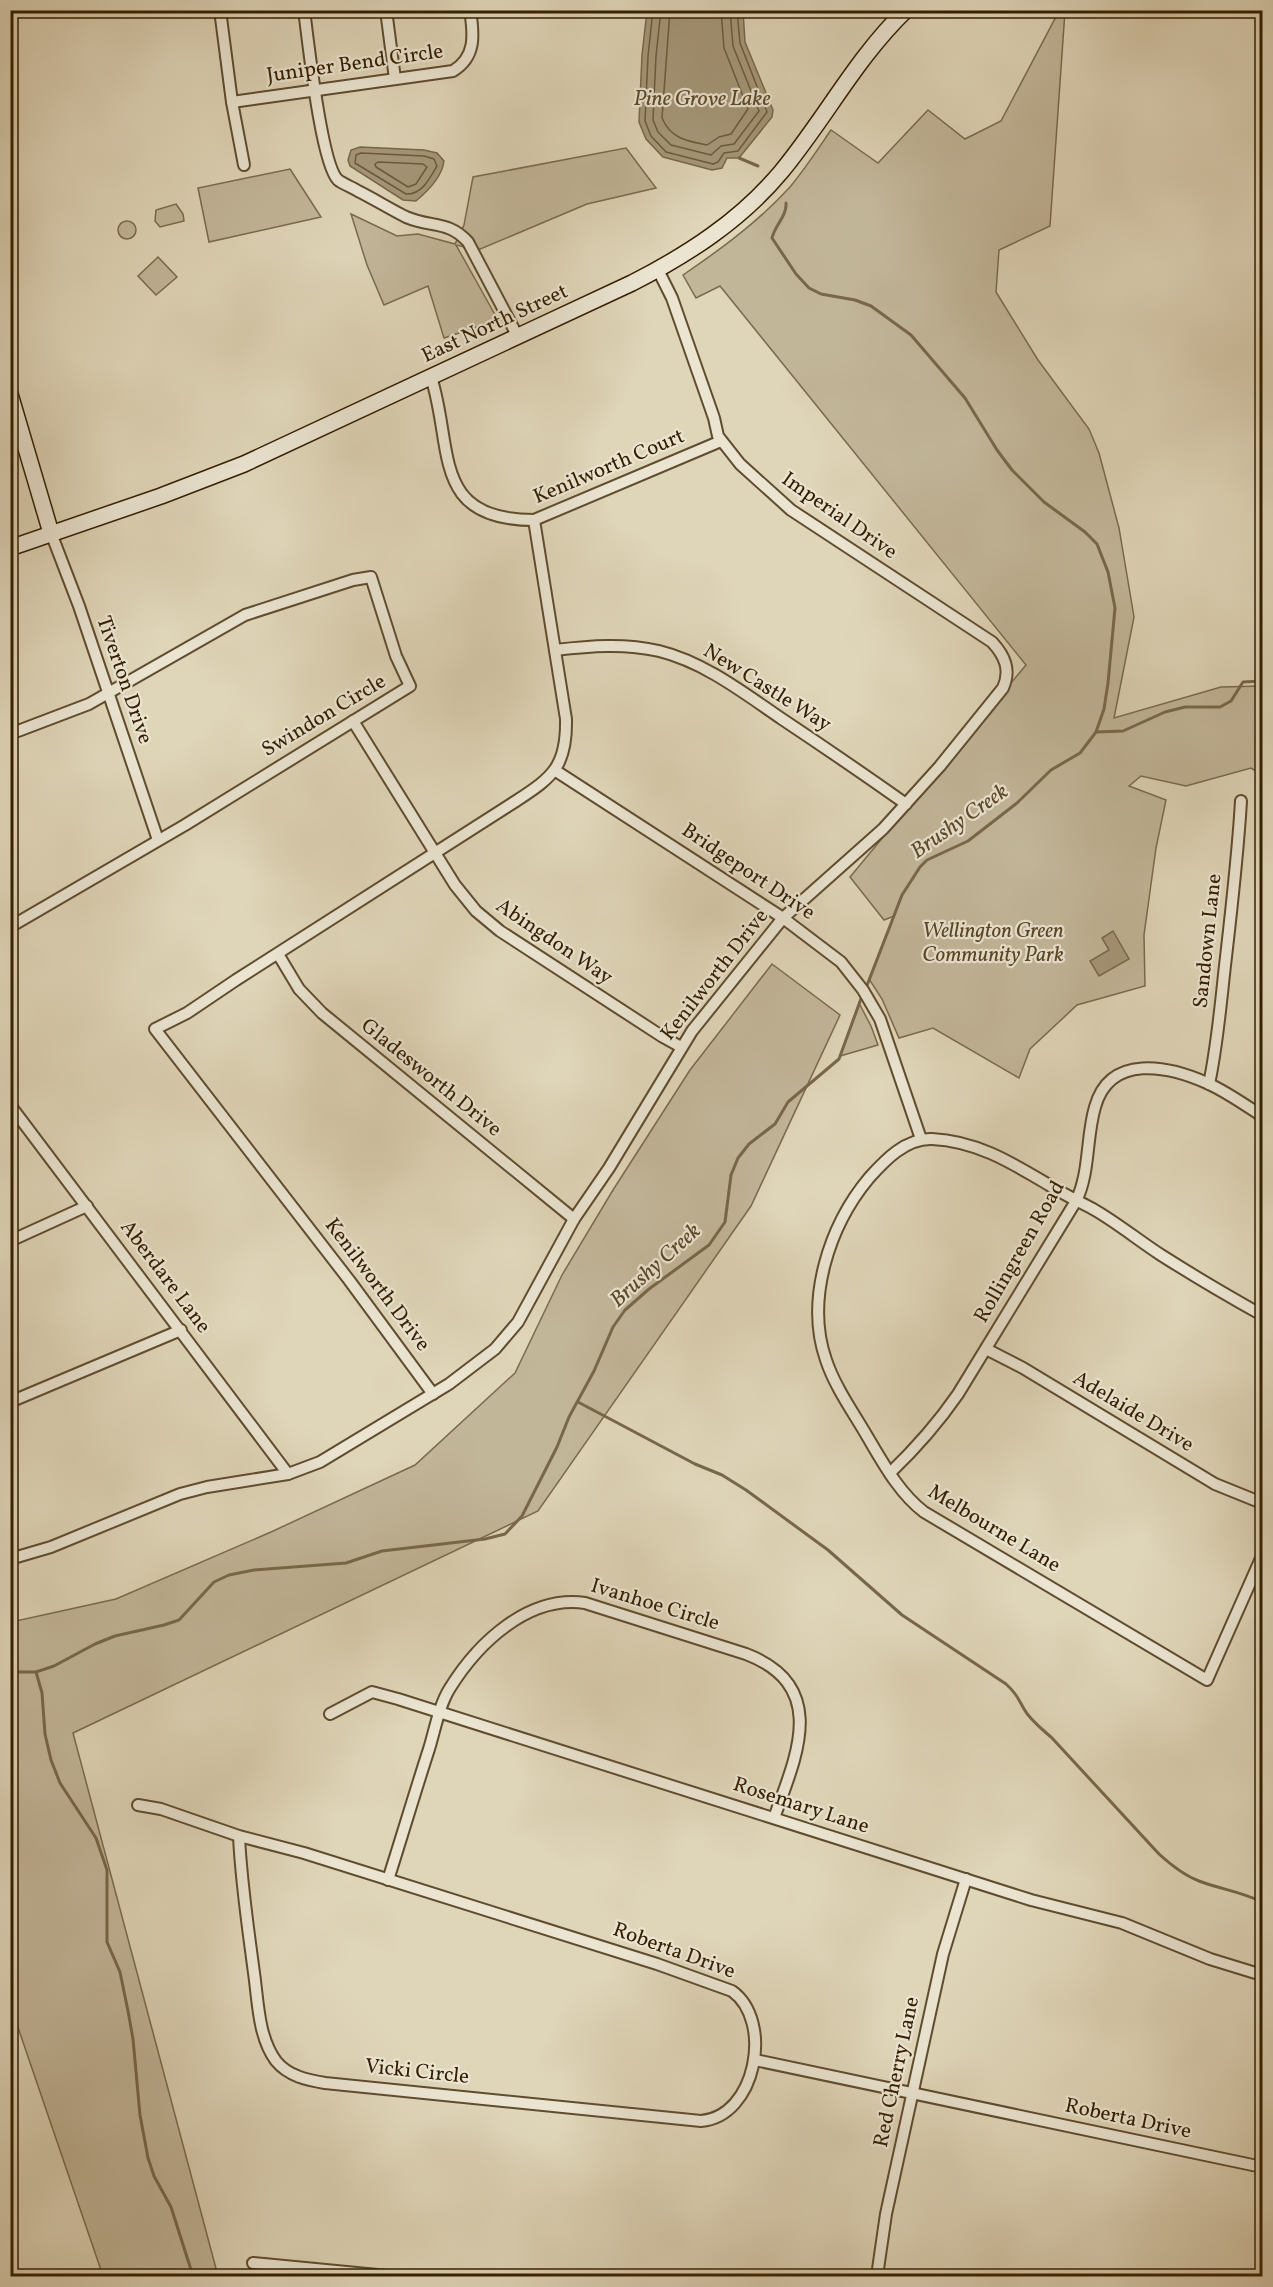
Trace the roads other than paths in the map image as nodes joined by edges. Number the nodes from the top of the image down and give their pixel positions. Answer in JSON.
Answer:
{"nodes":[{"id":1,"x":220,"y":10,"type":"edge"},
{"id":2,"x":304,"y":10,"type":"edge"},
{"id":3,"x":386,"y":10,"type":"edge"},
{"id":4,"x":470,"y":10,"type":"edge"},
{"id":5,"x":906,"y":10,"type":"edge"},
{"id":6,"x":395,"y":79,"type":"junction"},
{"id":7,"x":315,"y":89,"type":"junction"},
{"id":8,"x":232,"y":102,"type":"junction"},
{"id":9,"x":244,"y":165,"type":"dead end"},
{"id":10,"x":657,"y":270,"type":"junction"},
{"id":11,"x":518,"y":337,"type":"junction"},
{"id":12,"x":431,"y":377,"type":"junction"},
{"id":13,"x":10,"y":394,"type":"edge"},
{"id":14,"x":721,"y":441,"type":"junction"},
{"id":15,"x":534,"y":520,"type":"junction"},
{"id":16,"x":51,"y":533,"type":"junction"},
{"id":17,"x":10,"y":548,"type":"edge"},
{"id":18,"x":555,"y":650,"type":"junction"},
{"id":19,"x":1004,"y":656,"type":"joint"},
{"id":20,"x":108,"y":694,"type":"junction"},
{"id":21,"x":352,"y":722,"type":"junction"},
{"id":22,"x":18,"y":731,"type":"dead end"},
{"id":23,"x":556,"y":771,"type":"junction"},
{"id":24,"x":1241,"y":801,"type":"dead end"},
{"id":25,"x":906,"y":804,"type":"junction"},
{"id":26,"x":158,"y":840,"type":"junction"},
{"id":27,"x":435,"y":854,"type":"junction"},
{"id":28,"x":783,"y":918,"type":"junction"},
{"id":29,"x":10,"y":927,"type":"edge"},
{"id":30,"x":278,"y":954,"type":"junction"},
{"id":31,"x":681,"y":1047,"type":"junction"},
{"id":32,"x":1209,"y":1084,"type":"junction"},
{"id":33,"x":10,"y":1105,"type":"edge"},
{"id":34,"x":1263,"y":1116,"type":"edge"},
{"id":35,"x":921,"y":1139,"type":"junction"},
{"id":36,"x":1076,"y":1201,"type":"junction"},
{"id":37,"x":87,"y":1206,"type":"junction"},
{"id":38,"x":574,"y":1219,"type":"junction"},
{"id":39,"x":10,"y":1241,"type":"edge"},
{"id":40,"x":1263,"y":1315,"type":"edge"},
{"id":41,"x":181,"y":1330,"type":"junction"},
{"id":42,"x":986,"y":1349,"type":"junction"},
{"id":43,"x":433,"y":1394,"type":"junction"},
{"id":44,"x":10,"y":1402,"type":"edge"},
{"id":45,"x":890,"y":1473,"type":"junction"},
{"id":46,"x":288,"y":1474,"type":"junction"},
{"id":47,"x":1263,"y":1503,"type":"edge"},
{"id":48,"x":1263,"y":1556,"type":"edge"},
{"id":49,"x":10,"y":1559,"type":"edge"},
{"id":50,"x":441,"y":1712,"type":"junction"},
{"id":51,"x":330,"y":1714,"type":"dead end"},
{"id":52,"x":138,"y":1804,"type":"dead end"},
{"id":53,"x":774,"y":1818,"type":"junction"},
{"id":54,"x":239,"y":1836,"type":"junction"},
{"id":55,"x":966,"y":1879,"type":"junction"},
{"id":56,"x":388,"y":1880,"type":"junction"},
{"id":57,"x":1263,"y":1975,"type":"edge"},
{"id":58,"x":755,"y":2060,"type":"junction"},
{"id":59,"x":914,"y":2093,"type":"junction"},
{"id":60,"x":1263,"y":2167,"type":"edge"},
{"id":61,"x":253,"y":2263,"type":"dead end"},
{"id":62,"x":388,"y":2277,"type":"edge"},
{"id":63,"x":877,"y":2277,"type":"edge"}],
"edges":[{"from":1,"to":8,"type":"street"},
{"from":2,"to":7,"type":"street"},
{"from":3,"to":6,"type":"street"},
{"from":4,"to":6,"type":"street","name":"Juniper Bend Circle"},
{"from":5,"to":10,"type":"main road","name":"East North Street"},
{"from":6,"to":7,"type":"street","name":"Juniper Bend Circle"},
{"from":7,"to":8,"type":"street","name":"Juniper Bend Circle"},
{"from":7,"to":11,"type":"street"},
{"from":8,"to":9,"type":"street"},
{"from":10,"to":11,"type":"main road","name":"East North Street"},
{"from":10,"to":14,"type":"street","name":"Imperial Drive"},
{"from":11,"to":12,"type":"main road","name":"East North Street"},
{"from":12,"to":15,"type":"street","name":"Kenilworth Court"},
{"from":12,"to":16,"type":"main road","name":"East North Street"},
{"from":13,"to":16,"type":"main road"},
{"from":14,"to":15,"type":"street","name":"Kenilworth Court"},
{"from":14,"to":19,"type":"street","name":"Imperial Drive"},
{"from":15,"to":18,"type":"street"},
{"from":16,"to":17,"type":"main road","name":"East North Street"},
{"from":16,"to":20,"type":"street","name":"Tiverton Drive"},
{"from":18,"to":23,"type":"street"},
{"from":18,"to":25,"type":"street","name":"New Castle Way"},
{"from":19,"to":25,"type":"street","name":"Kenilworth Drive"},
{"from":20,"to":21,"type":"street","name":"Swindon Circle"},
{"from":20,"to":22,"type":"street"},
{"from":20,"to":26,"type":"street","name":"Tiverton Drive"},
{"from":21,"to":26,"type":"street","name":"Swindon Circle"},
{"from":21,"to":27,"type":"street","name":"Abingdon Way"},
{"from":23,"to":27,"type":"street","name":"Kenilworth Drive"},
{"from":23,"to":28,"type":"street","name":"Bridgeport Drive"},
{"from":24,"to":32,"type":"street","name":"Sandown Lane"},
{"from":25,"to":28,"type":"street","name":"Kenilworth Drive"},
{"from":26,"to":29,"type":"street","name":"Swindon Circle"},
{"from":27,"to":30,"type":"street","name":"Kenilworth Drive"},
{"from":27,"to":31,"type":"street","name":"Abingdon Way"},
{"from":28,"to":31,"type":"street","name":"Kenilworth Drive"},
{"from":28,"to":35,"type":"street","name":"Bridgeport Drive"},
{"from":30,"to":38,"type":"street","name":"Gladesworth Drive"},
{"from":30,"to":43,"type":"street","name":"Kenilworth Drive"},
{"from":31,"to":38,"type":"street","name":"Kenilworth Drive"},
{"from":32,"to":34,"type":"street","name":"Rollingreen Road"},
{"from":32,"to":36,"type":"street","name":"Rollingreen Road"},
{"from":33,"to":37,"type":"street","name":"Aberdare Lane"},
{"from":35,"to":36,"type":"street"},
{"from":35,"to":45,"type":"street","name":"Melbourne Lane"},
{"from":36,"to":40,"type":"street"},
{"from":36,"to":42,"type":"street","name":"Rollingreen Road"},
{"from":37,"to":39,"type":"street"},
{"from":37,"to":41,"type":"street","name":"Aberdare Lane"},
{"from":38,"to":43,"type":"street","name":"Kenilworth Drive"},
{"from":41,"to":44,"type":"street"},
{"from":41,"to":46,"type":"street","name":"Aberdare Lane"},
{"from":42,"to":45,"type":"street","name":"Rollingreen Road"},
{"from":42,"to":47,"type":"street","name":"Adelaide Drive"},
{"from":43,"to":46,"type":"street"},
{"from":45,"to":48,"type":"street","name":"Melbourne Lane"},
{"from":46,"to":49,"type":"street"},
{"from":50,"to":51,"type":"street","name":"Rosemary Lane"},
{"from":50,"to":53,"type":"street","name":"Rosemary Lane"},
{"from":50,"to":53,"type":"street","name":"Ivanhoe Circle"},
{"from":50,"to":56,"type":"street","name":"Ivanhoe Circle"},
{"from":52,"to":54,"type":"street","name":"Roberta Drive"},
{"from":53,"to":55,"type":"street","name":"Rosemary Lane"},
{"from":54,"to":56,"type":"street","name":"Roberta Drive"},
{"from":54,"to":58,"type":"street","name":"Vicki Circle"},
{"from":55,"to":57,"type":"street","name":"Rosemary Lane"},
{"from":55,"to":59,"type":"street","name":"Red Cherry Lane"},
{"from":56,"to":58,"type":"street","name":"Roberta Drive"},
{"from":58,"to":59,"type":"street","name":"Roberta Drive"},
{"from":59,"to":60,"type":"street","name":"Roberta Drive"},
{"from":59,"to":63,"type":"street","name":"Red Cherry Lane"},
{"from":61,"to":62,"type":"street"}]}
